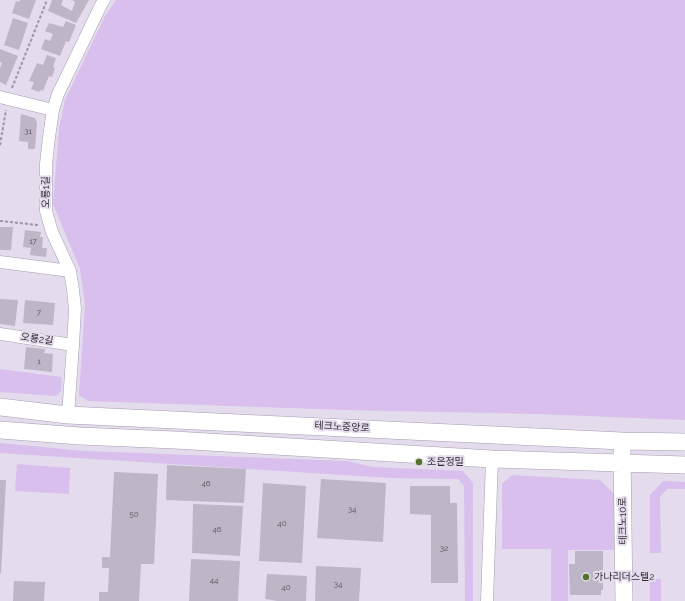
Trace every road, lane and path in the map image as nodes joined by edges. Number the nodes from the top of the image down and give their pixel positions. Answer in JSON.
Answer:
{"nodes":[{"id":1,"x":47,"y":0,"type":"edge"},
{"id":2,"x":104,"y":0,"type":"edge"},
{"id":3,"x":4,"y":98,"type":"edge"},
{"id":4,"x":53,"y":110,"type":"junction"},
{"id":5,"x":0,"y":145,"type":"edge"},
{"id":6,"x":0,"y":221,"type":"edge"},
{"id":7,"x":51,"y":227,"type":"junction"},
{"id":8,"x":0,"y":262,"type":"edge"},
{"id":9,"x":70,"y":271,"type":"junction"},
{"id":10,"x":0,"y":334,"type":"edge"},
{"id":11,"x":74,"y":345,"type":"junction"},
{"id":12,"x":0,"y":407,"type":"edge"},
{"id":13,"x":68,"y":415,"type":"junction"},
{"id":14,"x":0,"y":430,"type":"edge"},
{"id":15,"x":622,"y":442,"type":"junction"},
{"id":16,"x":685,"y":442,"type":"edge"},
{"id":17,"x":492,"y":459,"type":"junction"},
{"id":18,"x":622,"y":464,"type":"junction"},
{"id":19,"x":685,"y":465,"type":"edge"},
{"id":20,"x":487,"y":601,"type":"edge"},
{"id":21,"x":624,"y":601,"type":"edge"}],
"edges":[{"from":1,"to":3,"type":"path"},
{"from":2,"to":4,"type":"street","name":"오룡1길"},
{"from":3,"to":4,"type":"street"},
{"from":3,"to":5,"type":"path"},
{"from":4,"to":7,"type":"street","name":"오룡1길"},
{"from":6,"to":7,"type":"path"},
{"from":7,"to":9,"type":"street","name":"오룡1길"},
{"from":8,"to":9,"type":"street"},
{"from":9,"to":11,"type":"street","name":"오룡1길"},
{"from":10,"to":11,"type":"street","name":"오룡2길"},
{"from":11,"to":13,"type":"street","name":"오룡1길"},
{"from":12,"to":13,"type":"main road","name":"테크노중앙로"},
{"from":13,"to":15,"type":"main road","name":"테크노중앙로"},
{"from":14,"to":17,"type":"main road"},
{"from":15,"to":16,"type":"main road","name":"테크노중앙로"},
{"from":15,"to":18,"type":"main road","name":"테크노10로"},
{"from":17,"to":18,"type":"main road"},
{"from":17,"to":20,"type":"street"},
{"from":18,"to":19,"type":"main road"},
{"from":18,"to":21,"type":"main road","name":"테크노10로"}]}
